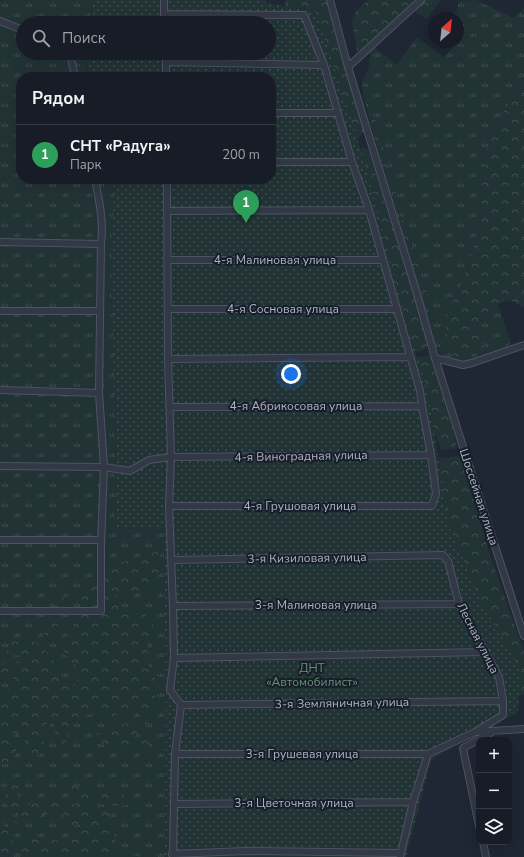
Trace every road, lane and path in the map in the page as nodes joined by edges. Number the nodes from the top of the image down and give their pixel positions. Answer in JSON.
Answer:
{"nodes":[{"id":1,"x":164,"y":0,"type":"edge"},
{"id":2,"x":330,"y":0,"type":"edge"},
{"id":3,"x":421,"y":0,"type":"edge"},
{"id":4,"x":164,"y":14,"type":"joint"},
{"id":5,"x":0,"y":21,"type":"edge"},
{"id":6,"x":16,"y":27,"type":"edge"},
{"id":7,"x":71,"y":60,"type":"edge"},
{"id":8,"x":166,"y":62,"type":"joint"},
{"id":9,"x":324,"y":65,"type":"junction"},
{"id":10,"x":348,"y":67,"type":"junction"},
{"id":11,"x":74,"y":72,"type":"edge"},
{"id":12,"x":166,"y":72,"type":"edge"},
{"id":13,"x":276,"y":113,"type":"edge"},
{"id":14,"x":338,"y":113,"type":"junction"},
{"id":15,"x":276,"y":162,"type":"edge"},
{"id":16,"x":352,"y":162,"type":"junction"},
{"id":17,"x":96,"y":184,"type":"edge"},
{"id":18,"x":167,"y":184,"type":"edge"},
{"id":19,"x":369,"y":210,"type":"junction"},
{"id":20,"x":167,"y":211,"type":"junction"},
{"id":21,"x":0,"y":242,"type":"edge"},
{"id":22,"x":101,"y":244,"type":"junction"},
{"id":23,"x":166,"y":260,"type":"junction"},
{"id":24,"x":383,"y":260,"type":"junction"},
{"id":25,"x":168,"y":309,"type":"junction"},
{"id":26,"x":397,"y":309,"type":"junction"},
{"id":27,"x":0,"y":311,"type":"edge"},
{"id":28,"x":100,"y":311,"type":"junction"},
{"id":29,"x":524,"y":345,"type":"edge"},
{"id":30,"x":410,"y":357,"type":"junction"},
{"id":31,"x":435,"y":358,"type":"junction"},
{"id":32,"x":168,"y":359,"type":"junction"},
{"id":33,"x":0,"y":390,"type":"edge"},
{"id":34,"x":99,"y":393,"type":"junction"},
{"id":35,"x":422,"y":406,"type":"junction"},
{"id":36,"x":170,"y":407,"type":"junction"},
{"id":37,"x":431,"y":455,"type":"junction"},
{"id":38,"x":171,"y":457,"type":"junction"},
{"id":39,"x":0,"y":466,"type":"edge"},
{"id":40,"x":104,"y":467,"type":"junction"},
{"id":41,"x":169,"y":506,"type":"junction"},
{"id":42,"x":0,"y":540,"type":"edge"},
{"id":43,"x":101,"y":540,"type":"junction"},
{"id":44,"x":442,"y":555,"type":"joint"},
{"id":45,"x":171,"y":560,"type":"junction"},
{"id":46,"x":459,"y":604,"type":"junction"},
{"id":47,"x":173,"y":606,"type":"junction"},
{"id":48,"x":0,"y":611,"type":"edge"},
{"id":49,"x":524,"y":636,"type":"edge"},
{"id":50,"x":486,"y":652,"type":"junction"},
{"id":51,"x":174,"y":658,"type":"junction"},
{"id":52,"x":503,"y":700,"type":"junction"},
{"id":53,"x":181,"y":705,"type":"junction"},
{"id":54,"x":524,"y":729,"type":"edge"},
{"id":55,"x":494,"y":731,"type":"junction"},
{"id":56,"x":475,"y":732,"type":"junction"},
{"id":57,"x":176,"y":754,"type":"junction"},
{"id":58,"x":428,"y":754,"type":"junction"},
{"id":59,"x":413,"y":802,"type":"junction"},
{"id":60,"x":174,"y":804,"type":"junction"},
{"id":61,"x":476,"y":811,"type":"edge"},
{"id":62,"x":483,"y":845,"type":"edge"},
{"id":63,"x":172,"y":855,"type":"edge"},
{"id":64,"x":400,"y":855,"type":"edge"},
{"id":65,"x":486,"y":857,"type":"edge"}],
"edges":[{"from":1,"to":4,"type":"street"},
{"from":2,"to":10,"type":"street"},
{"from":3,"to":10,"type":"street"},
{"from":4,"to":9,"type":"street"},
{"from":5,"to":6,"type":"street"},
{"from":7,"to":11,"type":"street"},
{"from":8,"to":9,"type":"street"},
{"from":8,"to":12,"type":"street"},
{"from":9,"to":14,"type":"street"},
{"from":10,"to":31,"type":"street","name":"Шоссейная улица"},
{"from":13,"to":14,"type":"street"},
{"from":14,"to":16,"type":"street"},
{"from":15,"to":16,"type":"street"},
{"from":16,"to":19,"type":"street"},
{"from":17,"to":22,"type":"street"},
{"from":18,"to":20,"type":"street"},
{"from":19,"to":20,"type":"street"},
{"from":19,"to":24,"type":"street"},
{"from":20,"to":23,"type":"street"},
{"from":21,"to":22,"type":"street"},
{"from":22,"to":28,"type":"street"},
{"from":23,"to":24,"type":"street","name":"4-я Малиновая улица"},
{"from":23,"to":25,"type":"street"},
{"from":24,"to":26,"type":"street"},
{"from":25,"to":26,"type":"street","name":"4-я Сосновая улица"},
{"from":25,"to":32,"type":"street"},
{"from":26,"to":30,"type":"street"},
{"from":27,"to":28,"type":"street"},
{"from":28,"to":34,"type":"street"},
{"from":29,"to":31,"type":"street"},
{"from":30,"to":32,"type":"street"},
{"from":30,"to":35,"type":"street"},
{"from":31,"to":49,"type":"street","name":"Шоссейная улица"},
{"from":32,"to":36,"type":"street"},
{"from":33,"to":34,"type":"street"},
{"from":34,"to":40,"type":"street"},
{"from":35,"to":36,"type":"street","name":"4-я Абрикосовая улица"},
{"from":35,"to":37,"type":"street"},
{"from":36,"to":38,"type":"street"},
{"from":37,"to":38,"type":"street","name":"4-я Виноградная улица"},
{"from":37,"to":41,"type":"street","name":"4-я Грушовая улица"},
{"from":38,"to":40,"type":"street","name":"4-я Виноградная улица"},
{"from":38,"to":41,"type":"street"},
{"from":39,"to":40,"type":"street","name":"4-я Виноградная улица"},
{"from":40,"to":43,"type":"street"},
{"from":41,"to":45,"type":"street"},
{"from":42,"to":43,"type":"street"},
{"from":43,"to":48,"type":"street"},
{"from":44,"to":45,"type":"street","name":"3-я Кизиловая улица"},
{"from":44,"to":46,"type":"street","name":"Лесная улица"},
{"from":45,"to":47,"type":"street"},
{"from":46,"to":47,"type":"street","name":"3-я Малиновая улица"},
{"from":46,"to":50,"type":"street","name":"Лесная улица"},
{"from":47,"to":51,"type":"street"},
{"from":50,"to":51,"type":"street"},
{"from":50,"to":52,"type":"street","name":"Лесная улица"},
{"from":51,"to":53,"type":"street"},
{"from":52,"to":53,"type":"street","name":"3-я Земляничная улица"},
{"from":52,"to":56,"type":"street","name":"Лесная улица"},
{"from":53,"to":57,"type":"street"},
{"from":54,"to":55,"type":"street","name":"Лесная улица"},
{"from":55,"to":56,"type":"street","name":"Лесная улица"},
{"from":55,"to":61,"type":"street"},
{"from":56,"to":58,"type":"street","name":"Лесная улица"},
{"from":57,"to":58,"type":"street","name":"3-я Грушевая улица"},
{"from":57,"to":60,"type":"street"},
{"from":58,"to":59,"type":"street"},
{"from":59,"to":60,"type":"street","name":"3-я Цветочная улица"},
{"from":59,"to":64,"type":"street"},
{"from":60,"to":63,"type":"street"},
{"from":62,"to":65,"type":"street"},
{"from":63,"to":64,"type":"street"}]}
